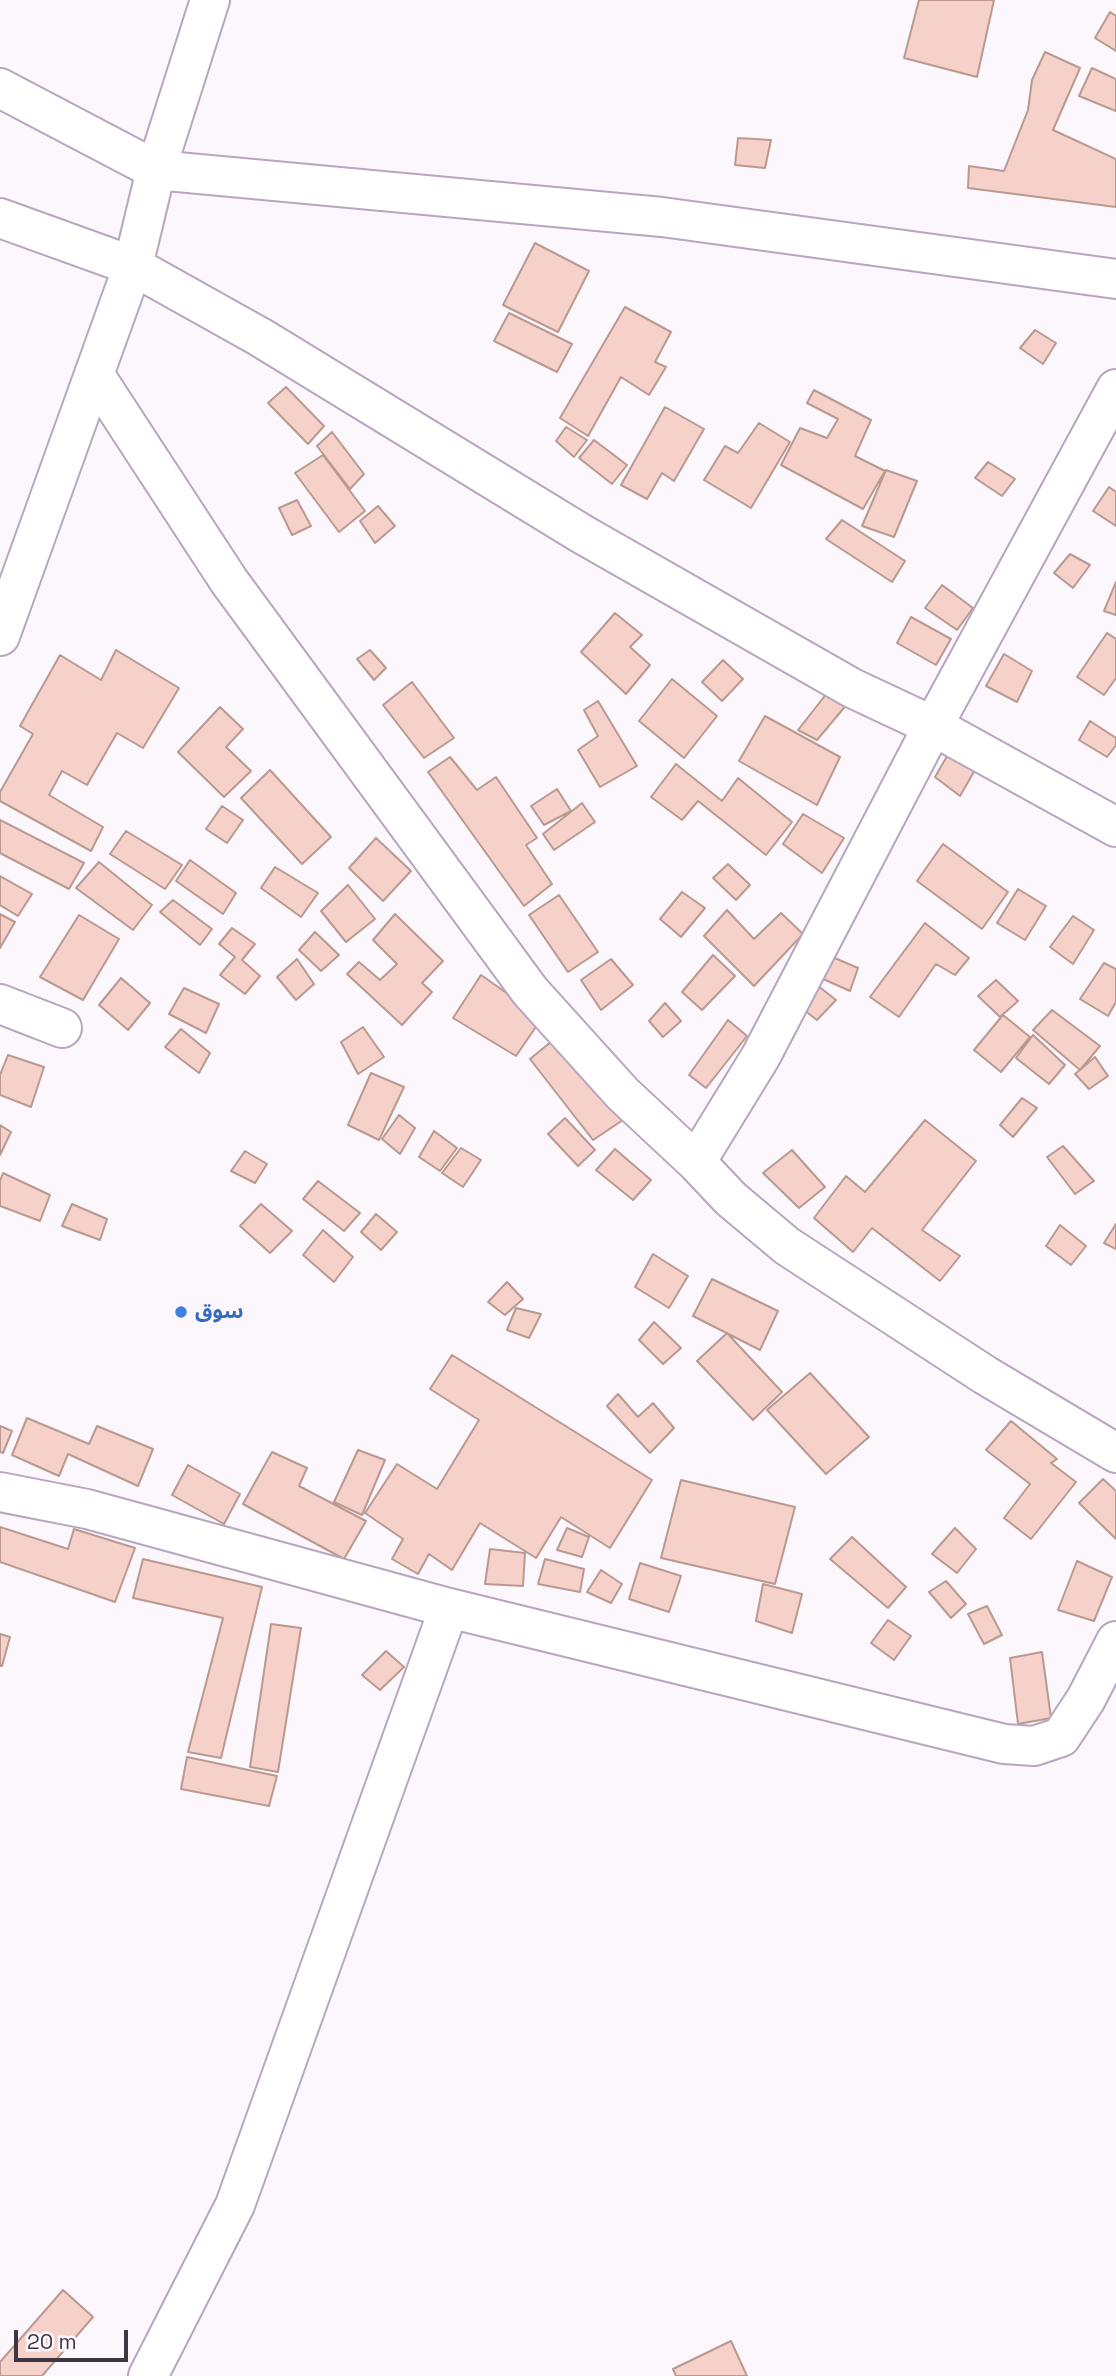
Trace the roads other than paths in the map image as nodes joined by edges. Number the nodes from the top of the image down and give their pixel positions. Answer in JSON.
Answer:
{"nodes":[{"id":1,"x":210,"y":0,"type":"edge"},
{"id":2,"x":0,"y":88,"type":"edge"},
{"id":3,"x":156,"y":170,"type":"junction"},
{"id":4,"x":0,"y":218,"type":"edge"},
{"id":5,"x":134,"y":266,"type":"junction"},
{"id":6,"x":1116,"y":279,"type":"edge"},
{"id":7,"x":94,"y":374,"type":"junction"},
{"id":8,"x":1116,"y":389,"type":"edge"},
{"id":9,"x":0,"y":636,"type":"edge"},
{"id":10,"x":933,"y":726,"type":"junction"},
{"id":11,"x":1116,"y":827,"type":"edge"},
{"id":12,"x":0,"y":1004,"type":"edge"},
{"id":13,"x":62,"y":1028,"type":"dead end"},
{"id":14,"x":696,"y":1162,"type":"junction"},
{"id":15,"x":1116,"y":1453,"type":"edge"},
{"id":16,"x":0,"y":1492,"type":"edge"},
{"id":17,"x":449,"y":1608,"type":"junction"},
{"id":18,"x":1116,"y":1641,"type":"edge"},
{"id":19,"x":148,"y":2376,"type":"edge"}],
"edges":[{"from":1,"to":3,"type":"street"},
{"from":2,"to":3,"type":"street"},
{"from":3,"to":5,"type":"street"},
{"from":3,"to":6,"type":"street"},
{"from":4,"to":5,"type":"street"},
{"from":5,"to":7,"type":"street"},
{"from":5,"to":10,"type":"street"},
{"from":7,"to":9,"type":"street"},
{"from":7,"to":14,"type":"street"},
{"from":8,"to":10,"type":"street"},
{"from":10,"to":11,"type":"street"},
{"from":10,"to":14,"type":"street"},
{"from":12,"to":13,"type":"street"},
{"from":14,"to":15,"type":"street"},
{"from":16,"to":17,"type":"street"},
{"from":17,"to":18,"type":"street"},
{"from":17,"to":19,"type":"street"}]}
